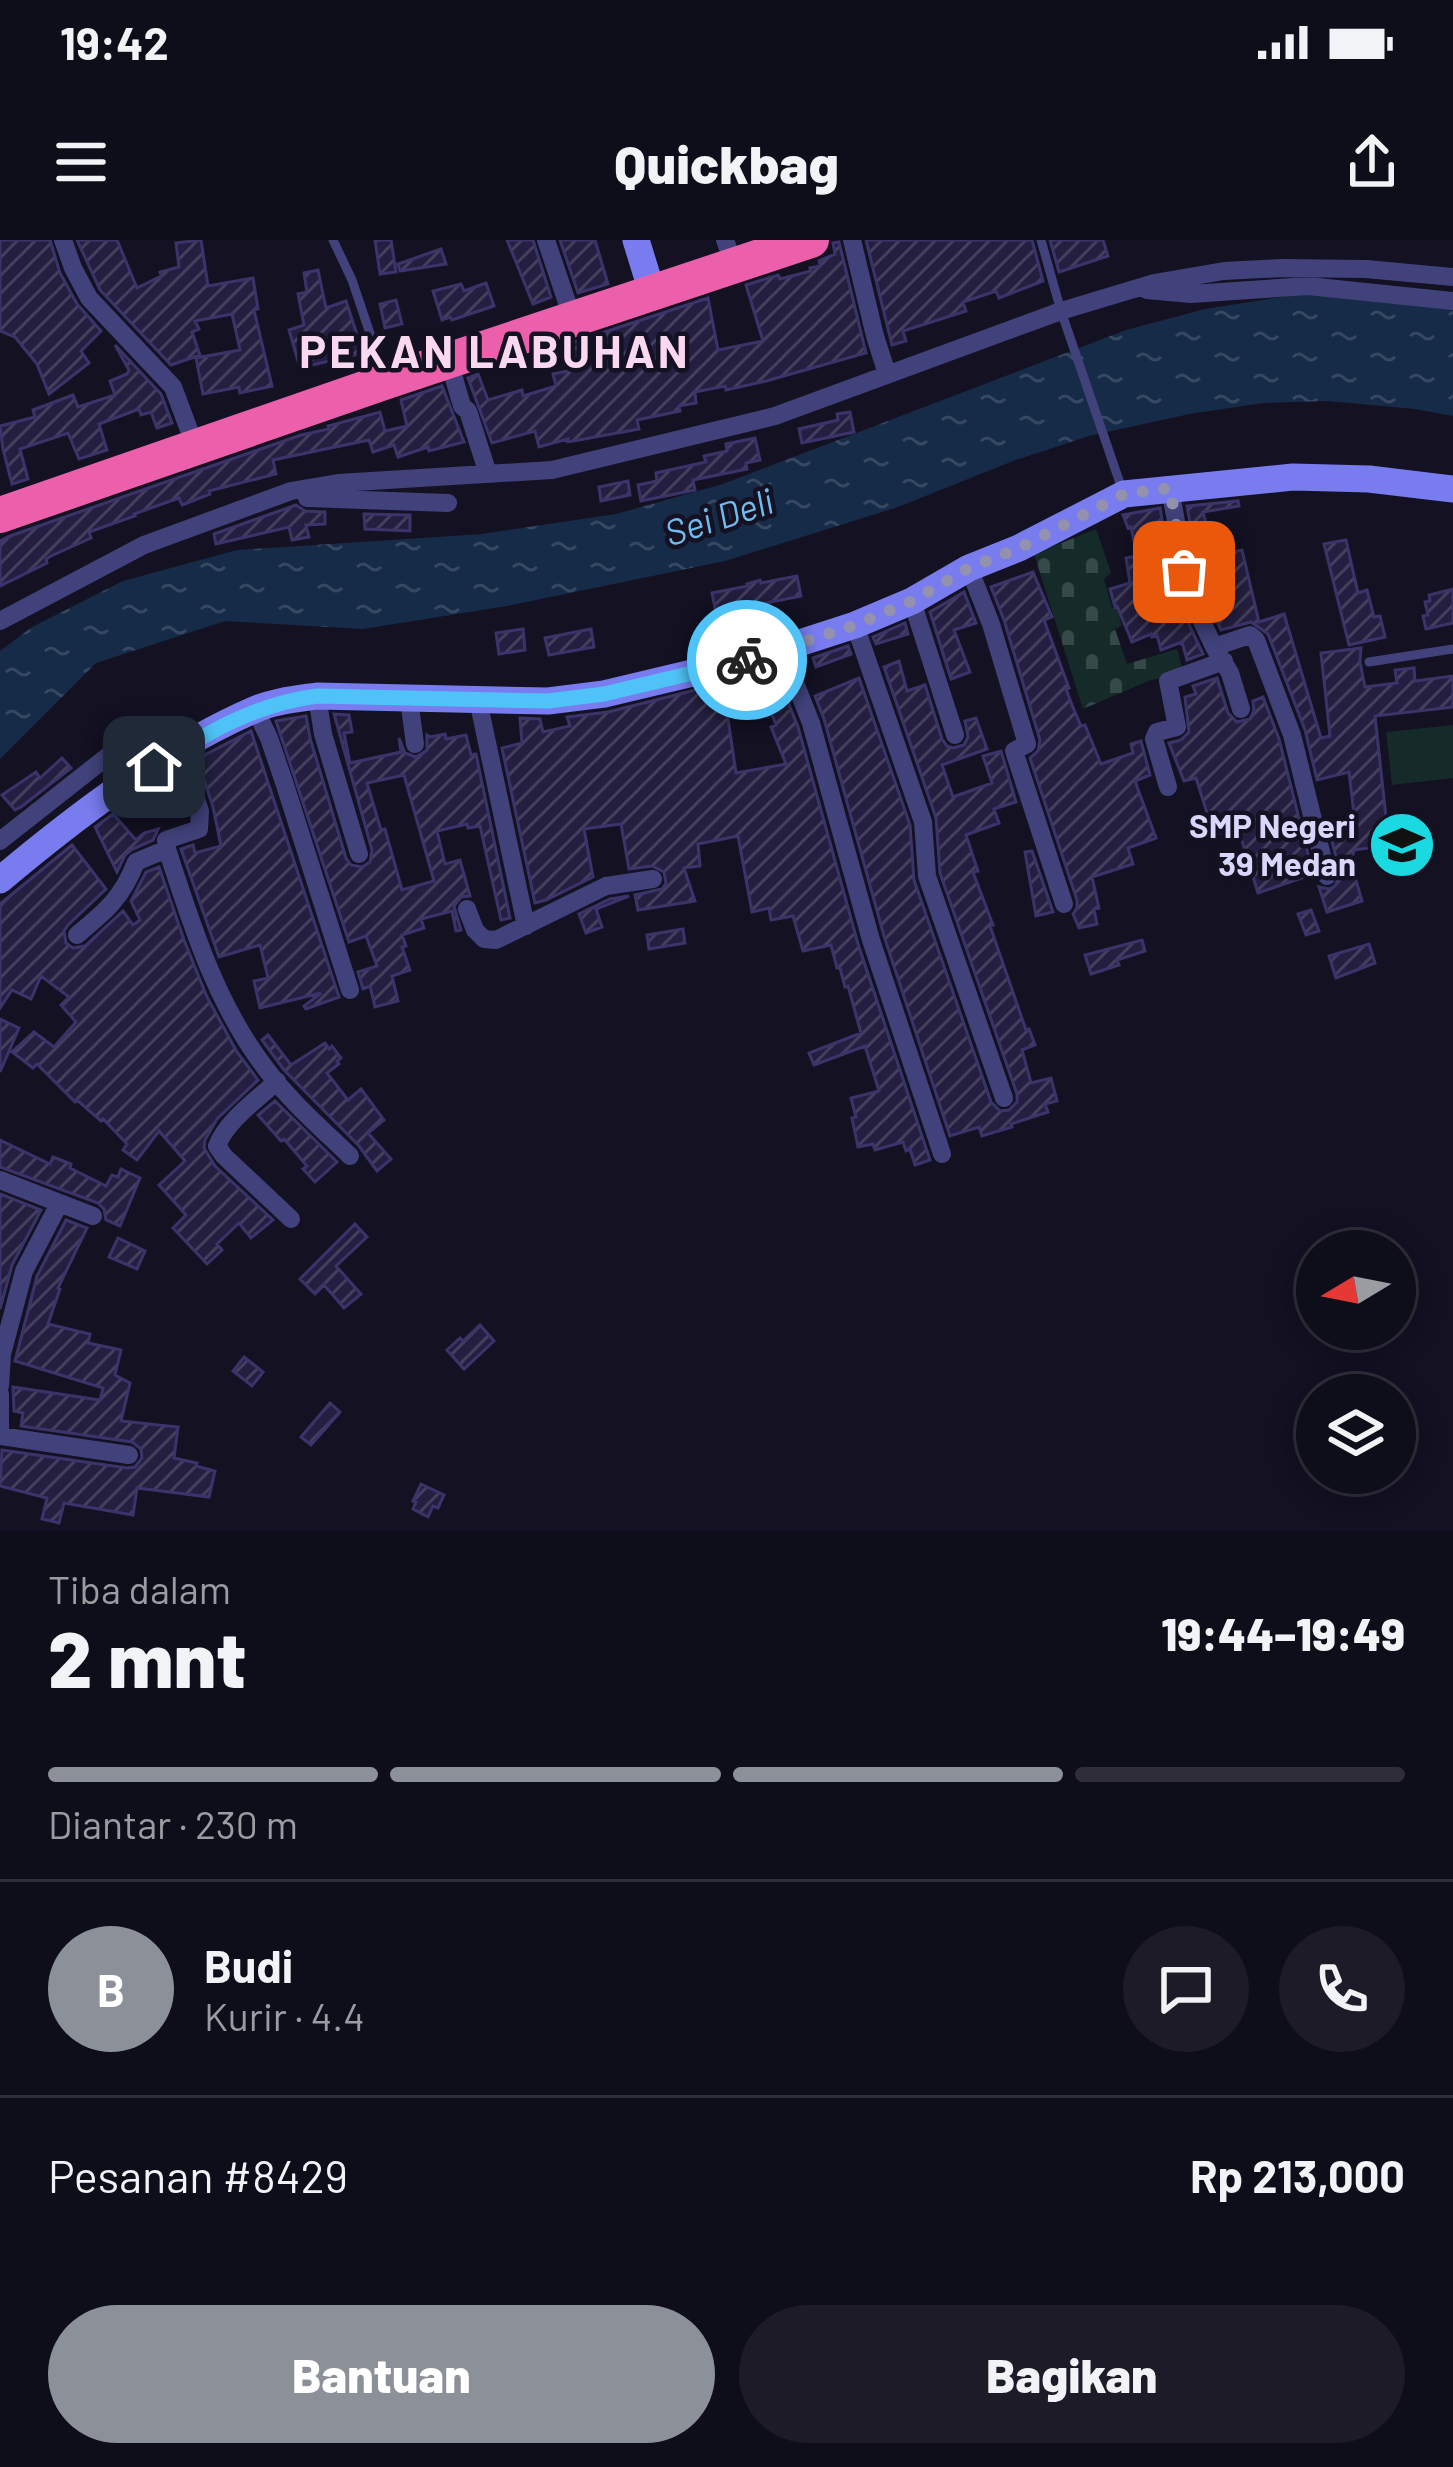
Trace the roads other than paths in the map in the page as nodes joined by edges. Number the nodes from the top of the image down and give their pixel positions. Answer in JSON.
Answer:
{"nodes":[{"id":1,"x":63,"y":240,"type":"edge"},
{"id":2,"x":333,"y":240,"type":"edge"},
{"id":3,"x":546,"y":240,"type":"edge"},
{"id":4,"x":636,"y":240,"type":"edge"},
{"id":5,"x":810,"y":240,"type":"edge"},
{"id":6,"x":852,"y":240,"type":"edge"},
{"id":7,"x":1041,"y":240,"type":"edge"},
{"id":8,"x":729,"y":253,"type":"edge"},
{"id":9,"x":1453,"y":278,"type":"edge"},
{"id":10,"x":1136,"y":289,"type":"junction"},
{"id":11,"x":652,"y":292,"type":"junction"},
{"id":12,"x":1453,"y":301,"type":"edge"},
{"id":13,"x":1063,"y":317,"type":"junction"},
{"id":14,"x":573,"y":320,"type":"junction"},
{"id":15,"x":449,"y":361,"type":"junction"},
{"id":16,"x":887,"y":374,"type":"junction"},
{"id":17,"x":386,"y":381,"type":"junction"},
{"id":18,"x":195,"y":446,"type":"junction"},
{"id":19,"x":488,"y":474,"type":"junction"},
{"id":20,"x":1121,"y":488,"type":"junction"},
{"id":21,"x":1170,"y":488,"type":"junction"},
{"id":22,"x":1453,"y":488,"type":"edge"},
{"id":23,"x":272,"y":498,"type":"junction"},
{"id":24,"x":448,"y":503,"type":"dead end"},
{"id":25,"x":0,"y":514,"type":"edge"},
{"id":26,"x":969,"y":568,"type":"junction"},
{"id":27,"x":912,"y":601,"type":"junction"},
{"id":28,"x":0,"y":621,"type":"edge"},
{"id":29,"x":856,"y":625,"type":"junction"},
{"id":30,"x":782,"y":650,"type":"junction"},
{"id":31,"x":1453,"y":650,"type":"edge"},
{"id":32,"x":1219,"y":654,"type":"junction"},
{"id":33,"x":1369,"y":662,"type":"dead end"},
{"id":34,"x":317,"y":696,"type":"junction"},
{"id":35,"x":409,"y":699,"type":"junction"},
{"id":36,"x":478,"y":700,"type":"junction"},
{"id":37,"x":256,"y":709,"type":"junction"},
{"id":38,"x":1241,"y":710,"type":"dead end"},
{"id":39,"x":956,"y":735,"type":"dead end"},
{"id":40,"x":415,"y":743,"type":"dead end"},
{"id":41,"x":180,"y":750,"type":"junction"},
{"id":42,"x":113,"y":752,"type":"dead end"},
{"id":43,"x":1168,"y":788,"type":"dead end"},
{"id":44,"x":0,"y":841,"type":"edge"},
{"id":45,"x":166,"y":850,"type":"junction"},
{"id":46,"x":359,"y":854,"type":"dead end"},
{"id":47,"x":1327,"y":876,"type":"dead end"},
{"id":48,"x":653,"y":879,"type":"dead end"},
{"id":49,"x":0,"y":880,"type":"edge"},
{"id":50,"x":1064,"y":904,"type":"dead end"},
{"id":51,"x":466,"y":909,"type":"dead end"},
{"id":52,"x":526,"y":926,"type":"junction"},
{"id":53,"x":76,"y":935,"type":"dead end"},
{"id":54,"x":350,"y":990,"type":"dead end"},
{"id":55,"x":277,"y":1081,"type":"junction"},
{"id":56,"x":1004,"y":1098,"type":"dead end"},
{"id":57,"x":942,"y":1154,"type":"dead end"},
{"id":58,"x":350,"y":1156,"type":"dead end"},
{"id":59,"x":0,"y":1180,"type":"edge"},
{"id":60,"x":59,"y":1204,"type":"junction"},
{"id":61,"x":93,"y":1216,"type":"dead end"},
{"id":62,"x":291,"y":1219,"type":"dead end"},
{"id":63,"x":0,"y":1390,"type":"edge"},
{"id":64,"x":0,"y":1434,"type":"edge"},
{"id":65,"x":129,"y":1455,"type":"dead end"}],
"edges":[{"from":1,"to":18,"type":"street"},
{"from":2,"to":17,"type":"lane"},
{"from":3,"to":14,"type":"street"},
{"from":4,"to":11,"type":"street"},
{"from":5,"to":8,"type":"highway"},
{"from":6,"to":16,"type":"street"},
{"from":7,"to":13,"type":"lane"},
{"from":8,"to":11,"type":"highway"},
{"from":9,"to":10,"type":"street"},
{"from":10,"to":12,"type":"street"},
{"from":10,"to":13,"type":"street"},
{"from":11,"to":14,"type":"highway"},
{"from":13,"to":16,"type":"street"},
{"from":13,"to":20,"type":"lane"},
{"from":14,"to":15,"type":"highway"},
{"from":15,"to":17,"type":"highway"},
{"from":15,"to":19,"type":"street"},
{"from":16,"to":19,"type":"street"},
{"from":17,"to":18,"type":"highway"},
{"from":18,"to":25,"type":"highway"},
{"from":19,"to":23,"type":"street"},
{"from":20,"to":21,"type":"street"},
{"from":20,"to":26,"type":"street"},
{"from":21,"to":22,"type":"street"},
{"from":21,"to":32,"type":"street"},
{"from":23,"to":24,"type":"street"},
{"from":23,"to":28,"type":"street"},
{"from":26,"to":27,"type":"street"},
{"from":26,"to":50,"type":"street"},
{"from":27,"to":29,"type":"street"},
{"from":27,"to":39,"type":"street"},
{"from":29,"to":30,"type":"street"},
{"from":29,"to":56,"type":"street"},
{"from":30,"to":36,"type":"street"},
{"from":30,"to":57,"type":"street"},
{"from":31,"to":33,"type":"lane"},
{"from":32,"to":38,"type":"street"},
{"from":32,"to":43,"type":"street"},
{"from":32,"to":47,"type":"street"},
{"from":34,"to":35,"type":"street"},
{"from":34,"to":37,"type":"street"},
{"from":34,"to":46,"type":"street"},
{"from":35,"to":36,"type":"street"},
{"from":35,"to":40,"type":"street"},
{"from":36,"to":52,"type":"street"},
{"from":37,"to":41,"type":"street"},
{"from":37,"to":54,"type":"street"},
{"from":41,"to":45,"type":"street"},
{"from":41,"to":49,"type":"street"},
{"from":42,"to":44,"type":"street"},
{"from":45,"to":53,"type":"street"},
{"from":45,"to":55,"type":"street"},
{"from":48,"to":52,"type":"street"},
{"from":51,"to":52,"type":"street"},
{"from":55,"to":58,"type":"street"},
{"from":55,"to":62,"type":"street"},
{"from":59,"to":60,"type":"street"},
{"from":60,"to":61,"type":"street"},
{"from":60,"to":63,"type":"street"},
{"from":63,"to":64,"type":"street"},
{"from":64,"to":65,"type":"street"}]}
